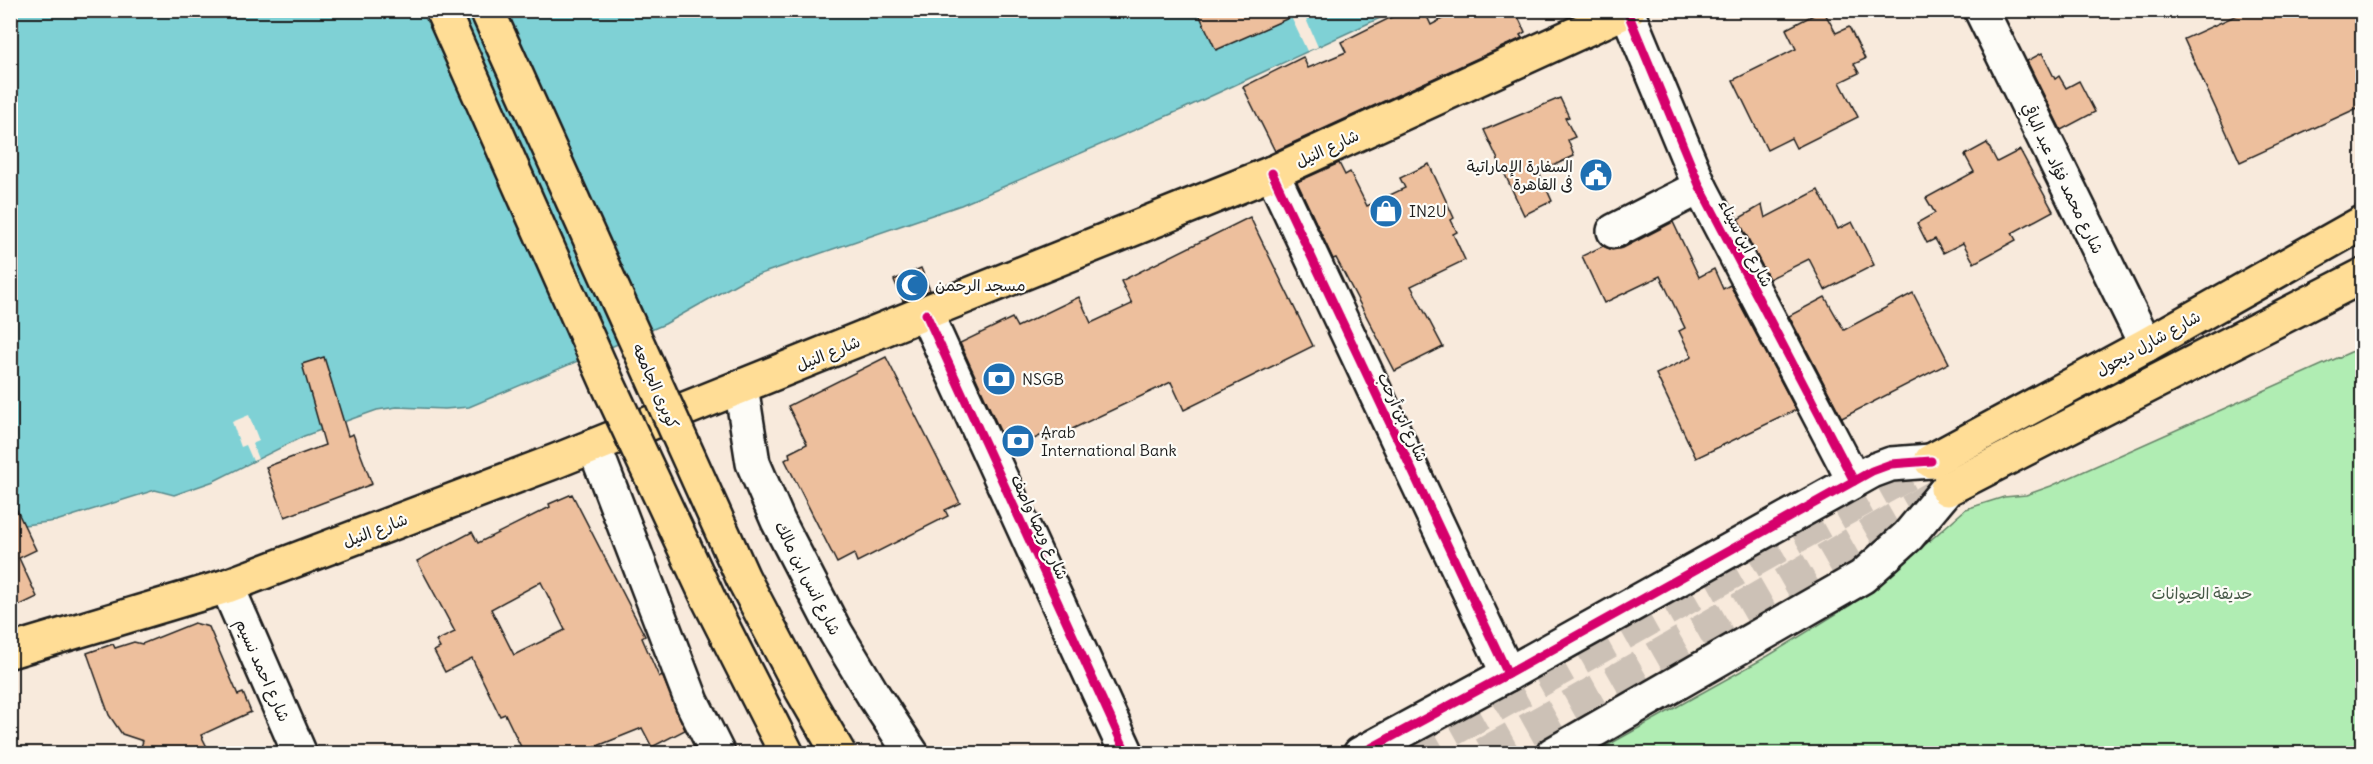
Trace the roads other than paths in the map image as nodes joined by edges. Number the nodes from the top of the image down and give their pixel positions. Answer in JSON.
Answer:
{"nodes":[{"id":1,"x":442,"y":10,"type":"edge"},
{"id":2,"x":487,"y":10,"type":"edge"},
{"id":3,"x":1981,"y":10,"type":"edge"},
{"id":4,"x":1627,"y":11,"type":"edge"},
{"id":5,"x":1272,"y":173,"type":"junction"},
{"id":6,"x":1700,"y":187,"type":"junction"},
{"id":7,"x":2362,"y":223,"type":"edge"},
{"id":8,"x":1614,"y":231,"type":"dead end"},
{"id":9,"x":2362,"y":276,"type":"edge"},
{"id":10,"x":926,"y":314,"type":"junction"},
{"id":11,"x":2146,"y":345,"type":"junction"},
{"id":12,"x":741,"y":386,"type":"junction"},
{"id":13,"x":594,"y":446,"type":"junction"},
{"id":14,"x":1931,"y":461,"type":"joint"},
{"id":15,"x":1854,"y":481,"type":"junction"},
{"id":16,"x":1947,"y":489,"type":"joint"},
{"id":17,"x":227,"y":586,"type":"junction"},
{"id":18,"x":10,"y":651,"type":"edge"},
{"id":19,"x":1508,"y":674,"type":"junction"},
{"id":20,"x":300,"y":753,"type":"edge"},
{"id":21,"x":718,"y":753,"type":"edge"},
{"id":22,"x":787,"y":753,"type":"edge"},
{"id":23,"x":839,"y":753,"type":"edge"},
{"id":24,"x":912,"y":753,"type":"edge"},
{"id":25,"x":1128,"y":753,"type":"edge"},
{"id":26,"x":1360,"y":753,"type":"edge"},
{"id":27,"x":1553,"y":753,"type":"edge"}],
"edges":[{"from":1,"to":22,"type":"main road","bridge":true},
{"from":2,"to":23,"type":"main road","name":"كوبرى الجامعه","bridge":true},
{"from":3,"to":11,"type":"street","name":"شارع محمد فؤاد عبد الباقي"},
{"from":4,"to":5,"type":"main road","name":"شارع النيل"},
{"from":4,"to":6,"type":"street","name":"شارع ابن سيناء"},
{"from":5,"to":10,"type":"main road","name":"شارع النيل"},
{"from":5,"to":19,"type":"street","name":"شارع ابن أرحب"},
{"from":6,"to":8,"type":"street"},
{"from":6,"to":15,"type":"street","name":"شارع ابن سيناء"},
{"from":7,"to":11,"type":"main road","name":"شارع شارل ديجول"},
{"from":9,"to":16,"type":"main road"},
{"from":10,"to":12,"type":"main road","name":"شارع النيل"},
{"from":10,"to":25,"type":"street","name":"شارع ويصا واصف"},
{"from":11,"to":14,"type":"main road","name":"شارع شارل ديجول"},
{"from":12,"to":13,"type":"main road","name":"شارع النيل"},
{"from":12,"to":24,"type":"street","name":"شارع انس ابن مالك"},
{"from":13,"to":17,"type":"main road","name":"شارع النيل"},
{"from":13,"to":21,"type":"street"},
{"from":14,"to":15,"type":"street"},
{"from":15,"to":19,"type":"street"},
{"from":16,"to":27,"type":"street"},
{"from":17,"to":18,"type":"main road","name":"شارع النيل"},
{"from":17,"to":20,"type":"street","name":"شارع احمد نسيم"},
{"from":19,"to":26,"type":"street"}]}
